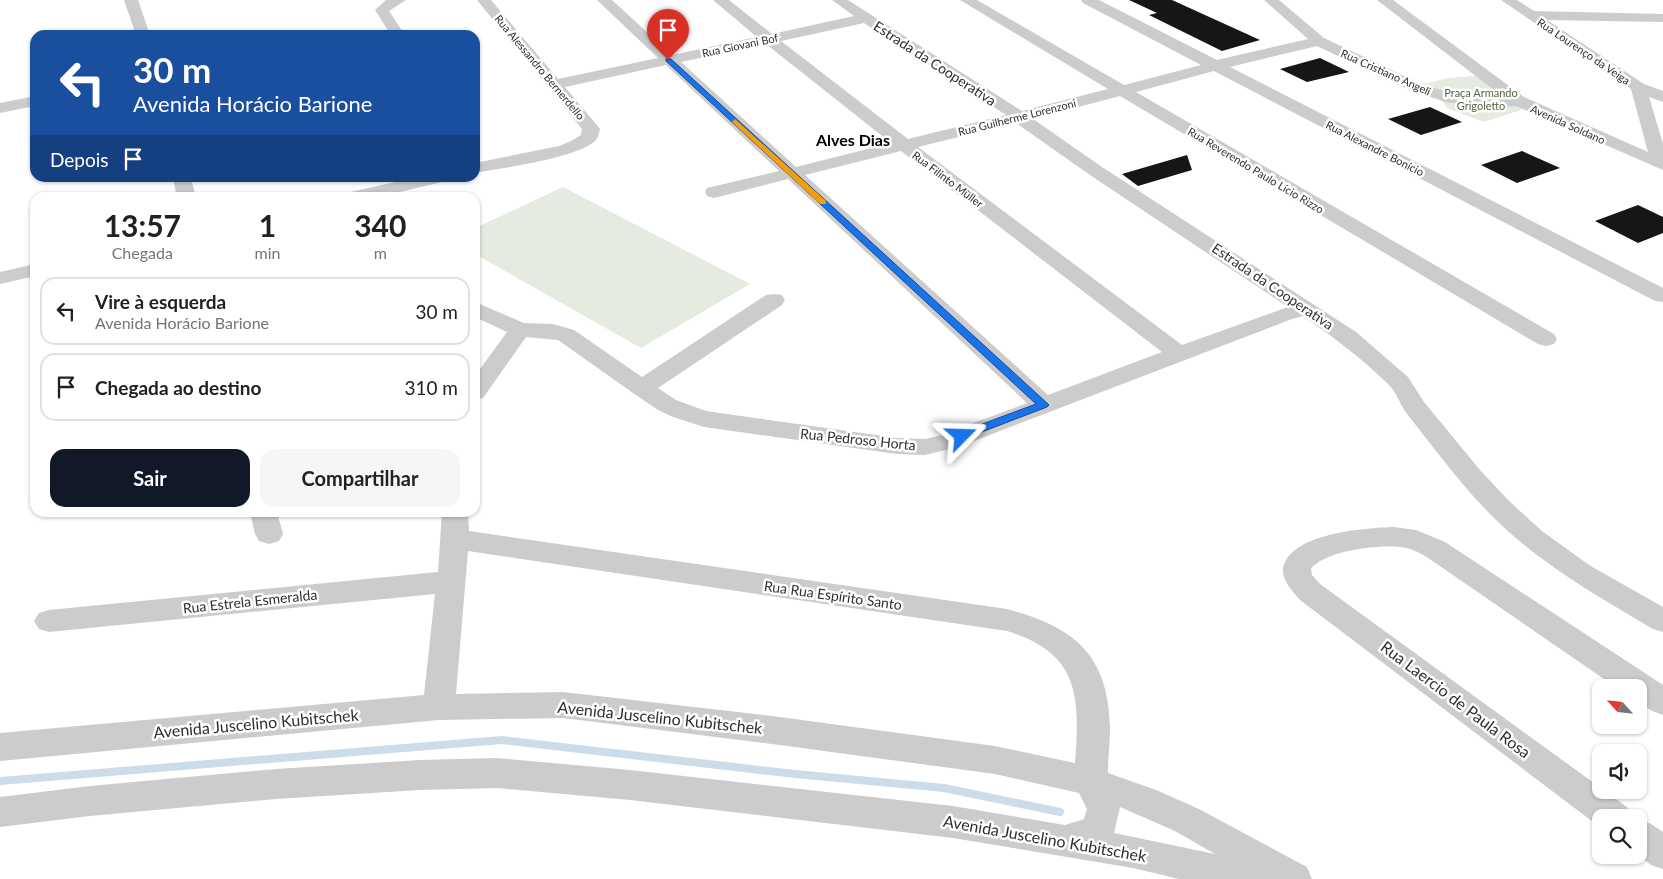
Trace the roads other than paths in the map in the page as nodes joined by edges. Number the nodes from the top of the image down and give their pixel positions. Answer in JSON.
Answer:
{"nodes":[{"id":1,"x":131,"y":0,"type":"edge"},
{"id":2,"x":399,"y":0,"type":"edge"},
{"id":3,"x":484,"y":0,"type":"edge"},
{"id":4,"x":604,"y":0,"type":"edge"},
{"id":5,"x":720,"y":0,"type":"edge"},
{"id":6,"x":840,"y":0,"type":"edge"},
{"id":7,"x":967,"y":0,"type":"edge"},
{"id":8,"x":1088,"y":0,"type":"edge"},
{"id":9,"x":1271,"y":0,"type":"edge"},
{"id":10,"x":1384,"y":0,"type":"edge"},
{"id":11,"x":1508,"y":0,"type":"edge"},
{"id":12,"x":1530,"y":15,"type":"junction"},
{"id":13,"x":866,"y":18,"type":"junction"},
{"id":14,"x":1661,"y":20,"type":"edge"},
{"id":15,"x":140,"y":30,"type":"edge"},
{"id":16,"x":395,"y":30,"type":"edge"},
{"id":17,"x":770,"y":38,"type":"junction"},
{"id":18,"x":1319,"y":41,"type":"junction"},
{"id":19,"x":668,"y":60,"type":"junction"},
{"id":20,"x":1214,"y":66,"type":"junction"},
{"id":21,"x":555,"y":84,"type":"junction"},
{"id":22,"x":1638,"y":87,"type":"junction"},
{"id":23,"x":1122,"y":90,"type":"junction"},
{"id":24,"x":1663,"y":97,"type":"edge"},
{"id":25,"x":1518,"y":101,"type":"junction"},
{"id":26,"x":30,"y":102,"type":"edge"},
{"id":27,"x":0,"y":108,"type":"edge"},
{"id":28,"x":1018,"y":117,"type":"junction"},
{"id":29,"x":904,"y":145,"type":"junction"},
{"id":30,"x":480,"y":163,"type":"edge"},
{"id":31,"x":1662,"y":164,"type":"edge"},
{"id":32,"x":791,"y":173,"type":"junction"},
{"id":33,"x":418,"y":182,"type":"edge"},
{"id":34,"x":376,"y":192,"type":"edge"},
{"id":35,"x":714,"y":192,"type":"dead end"},
{"id":36,"x":30,"y":271,"type":"edge"},
{"id":37,"x":0,"y":278,"type":"edge"},
{"id":38,"x":1663,"y":296,"type":"edge"},
{"id":39,"x":774,"y":300,"type":"dead end"},
{"id":40,"x":1307,"y":309,"type":"junction"},
{"id":41,"x":480,"y":311,"type":"edge"},
{"id":42,"x":520,"y":330,"type":"junction"},
{"id":43,"x":1546,"y":339,"type":"dead end"},
{"id":44,"x":1179,"y":354,"type":"junction"},
{"id":45,"x":480,"y":386,"type":"edge"},
{"id":46,"x":641,"y":388,"type":"junction"},
{"id":47,"x":1044,"y":405,"type":"junction"},
{"id":48,"x":455,"y":526,"type":"edge"},
{"id":49,"x":450,"y":582,"type":"junction"},
{"id":50,"x":49,"y":621,"type":"dead end"},
{"id":51,"x":1663,"y":621,"type":"edge"},
{"id":52,"x":1663,"y":702,"type":"edge"},
{"id":53,"x":439,"y":706,"type":"junction"},
{"id":54,"x":0,"y":748,"type":"edge"},
{"id":55,"x":1092,"y":782,"type":"junction"},
{"id":56,"x":1603,"y":809,"type":"edge"},
{"id":57,"x":0,"y":812,"type":"edge"},
{"id":58,"x":1064,"y":841,"type":"junction"},
{"id":59,"x":1647,"y":841,"type":"edge"},
{"id":60,"x":1663,"y":853,"type":"edge"},
{"id":61,"x":1252,"y":879,"type":"edge"},
{"id":62,"x":1294,"y":879,"type":"edge"}],
"edges":[{"from":1,"to":15,"type":"street"},
{"from":2,"to":16,"type":"street"},
{"from":3,"to":21,"type":"street","name":"Rua Alessandro Bernerdello"},
{"from":4,"to":19,"type":"street"},
{"from":5,"to":17,"type":"street","name":"Rua Filinto Müller"},
{"from":6,"to":13,"type":"street","name":"Estrada da Cooperativa"},
{"from":7,"to":23,"type":"street","name":"Rua Reverendo Paulo Lício Rizzo"},
{"from":8,"to":20,"type":"street","name":"Rua Alexandre Bonício"},
{"from":9,"to":18,"type":"street","name":"Rua Cristiano Angeli"},
{"from":10,"to":25,"type":"street","name":"Avenida Soldano"},
{"from":11,"to":12,"type":"street","name":"Rua Lourenço da Veiga"},
{"from":12,"to":14,"type":"street"},
{"from":12,"to":22,"type":"street","name":"Rua Lourenço da Veiga"},
{"from":13,"to":17,"type":"street","name":"Rua Giovani Bof"},
{"from":13,"to":28,"type":"street","name":"Estrada da Cooperativa"},
{"from":17,"to":19,"type":"street","name":"Rua Giovani Bof"},
{"from":17,"to":29,"type":"street","name":"Rua Filinto Müller"},
{"from":18,"to":20,"type":"street","name":"Rua Guilherme Lorenzoni"},
{"from":18,"to":25,"type":"street","name":"Rua Cristiano Angeli"},
{"from":19,"to":21,"type":"street","name":"Rua Giovani Bof"},
{"from":19,"to":32,"type":"street"},
{"from":20,"to":23,"type":"street","name":"Rua Guilherme Lorenzoni"},
{"from":20,"to":38,"type":"street","name":"Rua Alexandre Bonício"},
{"from":21,"to":30,"type":"street","name":"Rua Alessandro Bernerdello"},
{"from":22,"to":24,"type":"street","name":"Rua Lourenço da Veiga"},
{"from":22,"to":31,"type":"street"},
{"from":23,"to":28,"type":"street","name":"Rua Guilherme Lorenzoni"},
{"from":23,"to":43,"type":"street","name":"Rua Reverendo Paulo Lício Rizzo"},
{"from":25,"to":31,"type":"street","name":"Avenida Soldano"},
{"from":26,"to":27,"type":"street"},
{"from":28,"to":29,"type":"street","name":"Rua Guilherme Lorenzoni"},
{"from":28,"to":40,"type":"street","name":"Estrada da Cooperativa"},
{"from":29,"to":32,"type":"street","name":"Rua Guilherme Lorenzoni"},
{"from":29,"to":44,"type":"street","name":"Rua Filinto Müller"},
{"from":32,"to":35,"type":"street","name":"Rua Guilherme Lorenzoni"},
{"from":32,"to":47,"type":"street"},
{"from":33,"to":34,"type":"street"},
{"from":36,"to":37,"type":"street"},
{"from":39,"to":46,"type":"street"},
{"from":40,"to":44,"type":"street","name":"Rua Pedroso Horta"},
{"from":40,"to":51,"type":"street","name":"Estrada da Cooperativa"},
{"from":41,"to":42,"type":"street","name":"Rua Pedroso Horta"},
{"from":42,"to":45,"type":"street"},
{"from":42,"to":46,"type":"street","name":"Rua Pedroso Horta"},
{"from":44,"to":47,"type":"street","name":"Rua Pedroso Horta"},
{"from":46,"to":47,"type":"street","name":"Rua Pedroso Horta"},
{"from":48,"to":49,"type":"street"},
{"from":48,"to":55,"type":"street","name":"Rua Rua Espírito Santo"},
{"from":49,"to":50,"type":"street","name":"Rua Estrela Esmeralda"},
{"from":49,"to":53,"type":"street"},
{"from":52,"to":56,"type":"street","name":"Rua Laercio de Paula Rosa"},
{"from":53,"to":54,"type":"street","name":"Avenida Juscelino Kubitschek"},
{"from":53,"to":55,"type":"street","name":"Avenida Juscelino Kubitschek"},
{"from":55,"to":58,"type":"street"},
{"from":55,"to":62,"type":"street","name":"Avenida Juscelino Kubitschek"},
{"from":57,"to":58,"type":"street","name":"Avenida Juscelino Kubitschek"},
{"from":58,"to":61,"type":"street","name":"Avenida Juscelino Kubitschek"},
{"from":59,"to":60,"type":"street"}]}
